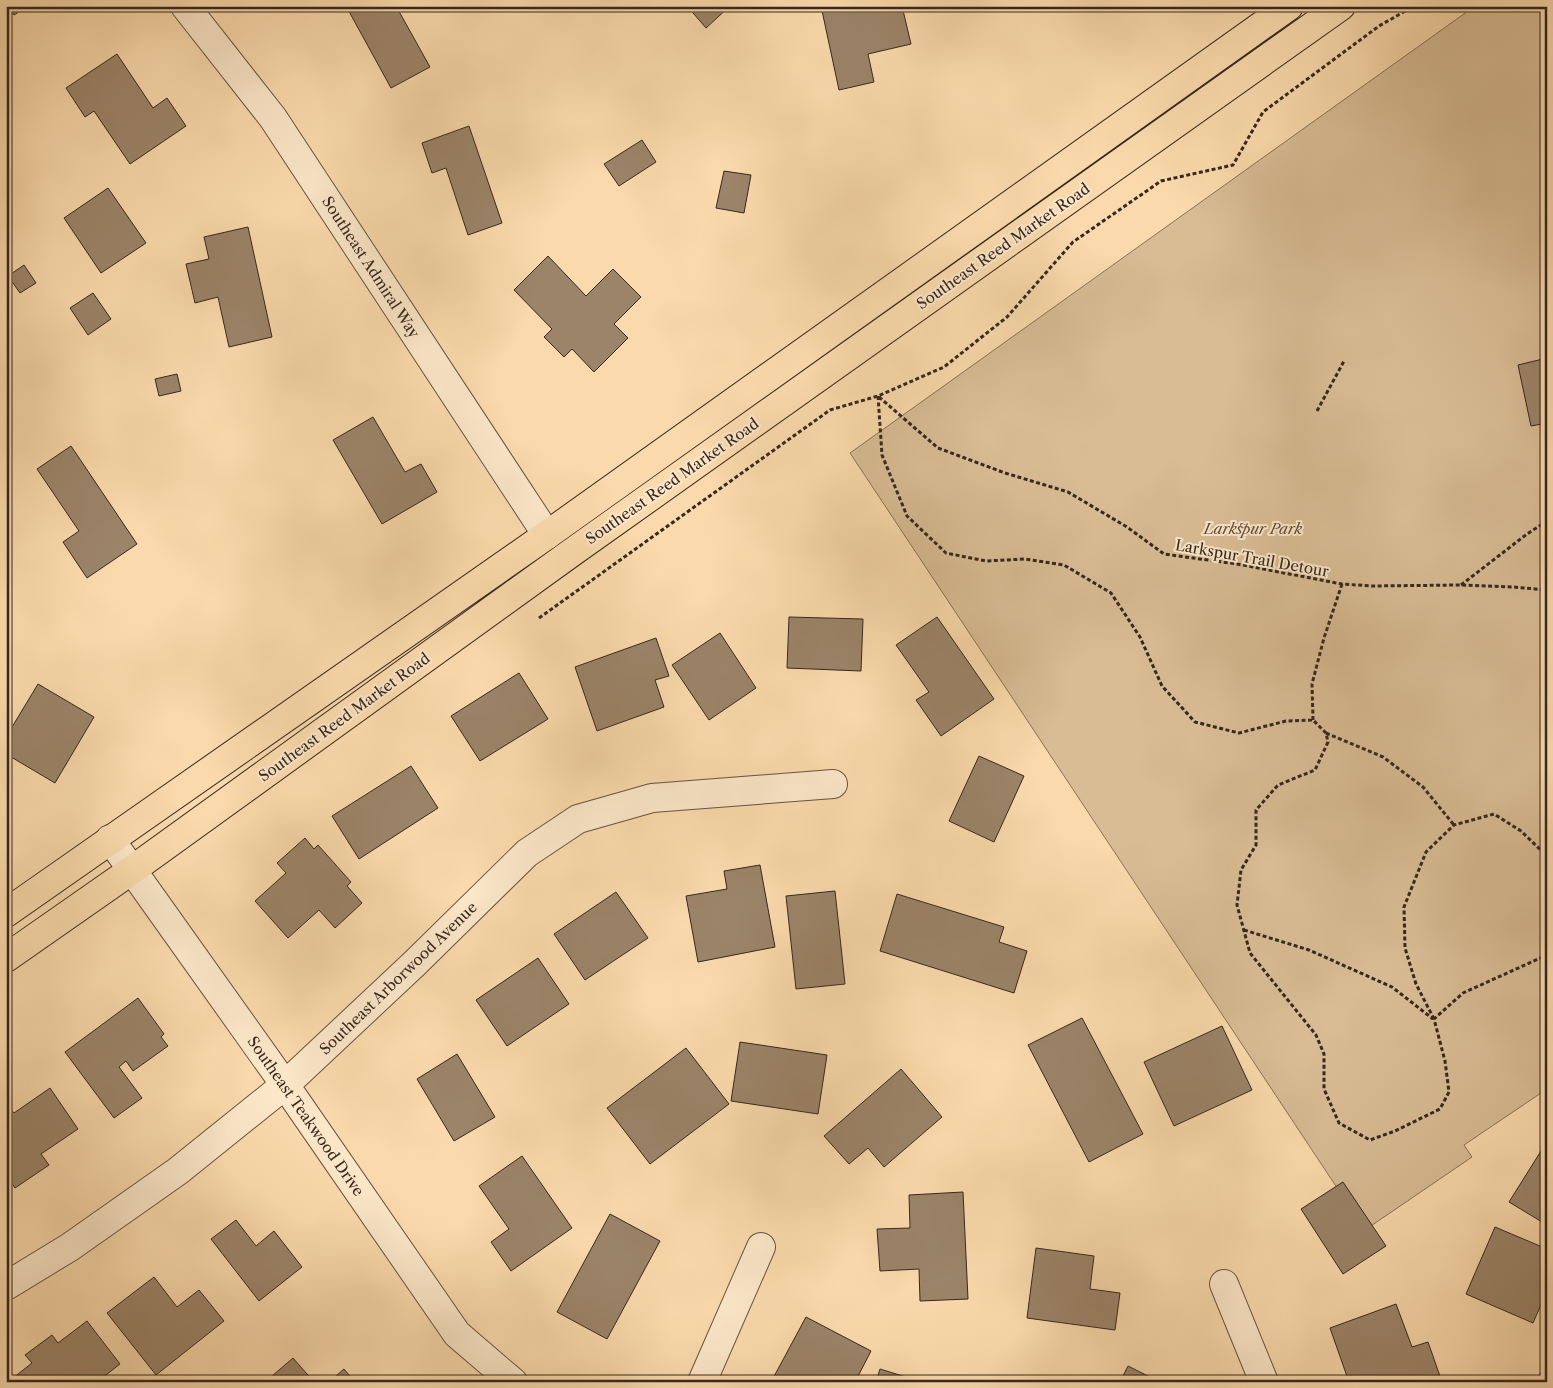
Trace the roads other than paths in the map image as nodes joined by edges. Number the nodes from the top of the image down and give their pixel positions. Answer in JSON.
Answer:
{"nodes":[{"id":1,"x":185,"y":6,"type":"edge"},
{"id":2,"x":1289,"y":6,"type":"edge"},
{"id":3,"x":1341,"y":6,"type":"edge"},
{"id":4,"x":547,"y":536,"type":"junction"},
{"id":5,"x":833,"y":784,"type":"dead end"},
{"id":6,"x":110,"y":840,"type":"junction"},
{"id":7,"x":132,"y":870,"type":"junction"},
{"id":8,"x":6,"y":913,"type":"edge"},
{"id":9,"x":6,"y":958,"type":"edge"},
{"id":10,"x":285,"y":1085,"type":"junction"},
{"id":11,"x":761,"y":1247,"type":"dead end"},
{"id":12,"x":1224,"y":1284,"type":"dead end"},
{"id":13,"x":6,"y":1286,"type":"edge"},
{"id":14,"x":513,"y":1382,"type":"edge"},
{"id":15,"x":702,"y":1382,"type":"edge"},
{"id":16,"x":1264,"y":1382,"type":"edge"}],
"edges":[{"from":1,"to":4,"type":"street","name":"Southeast Admiral Way"},
{"from":2,"to":4,"type":"main road","name":"Southeast Reed Market Road"},
{"from":3,"to":7,"type":"main road","name":"Southeast Reed Market Road"},
{"from":4,"to":6,"type":"main road","name":"Southeast Reed Market Road"},
{"from":5,"to":10,"type":"street","name":"Southeast Arborwood Avenue"},
{"from":6,"to":7,"type":"street","name":"Southeast Teakwood Drive"},
{"from":6,"to":8,"type":"main road","name":"Southeast Reed Market Road"},
{"from":7,"to":9,"type":"main road","name":"Southeast Reed Market Road"},
{"from":7,"to":10,"type":"street","name":"Southeast Teakwood Drive"},
{"from":10,"to":13,"type":"street","name":"Southeast Arborwood Avenue"},
{"from":10,"to":14,"type":"street","name":"Southeast Teakwood Drive"},
{"from":11,"to":15,"type":"street"},
{"from":12,"to":16,"type":"street"}]}
